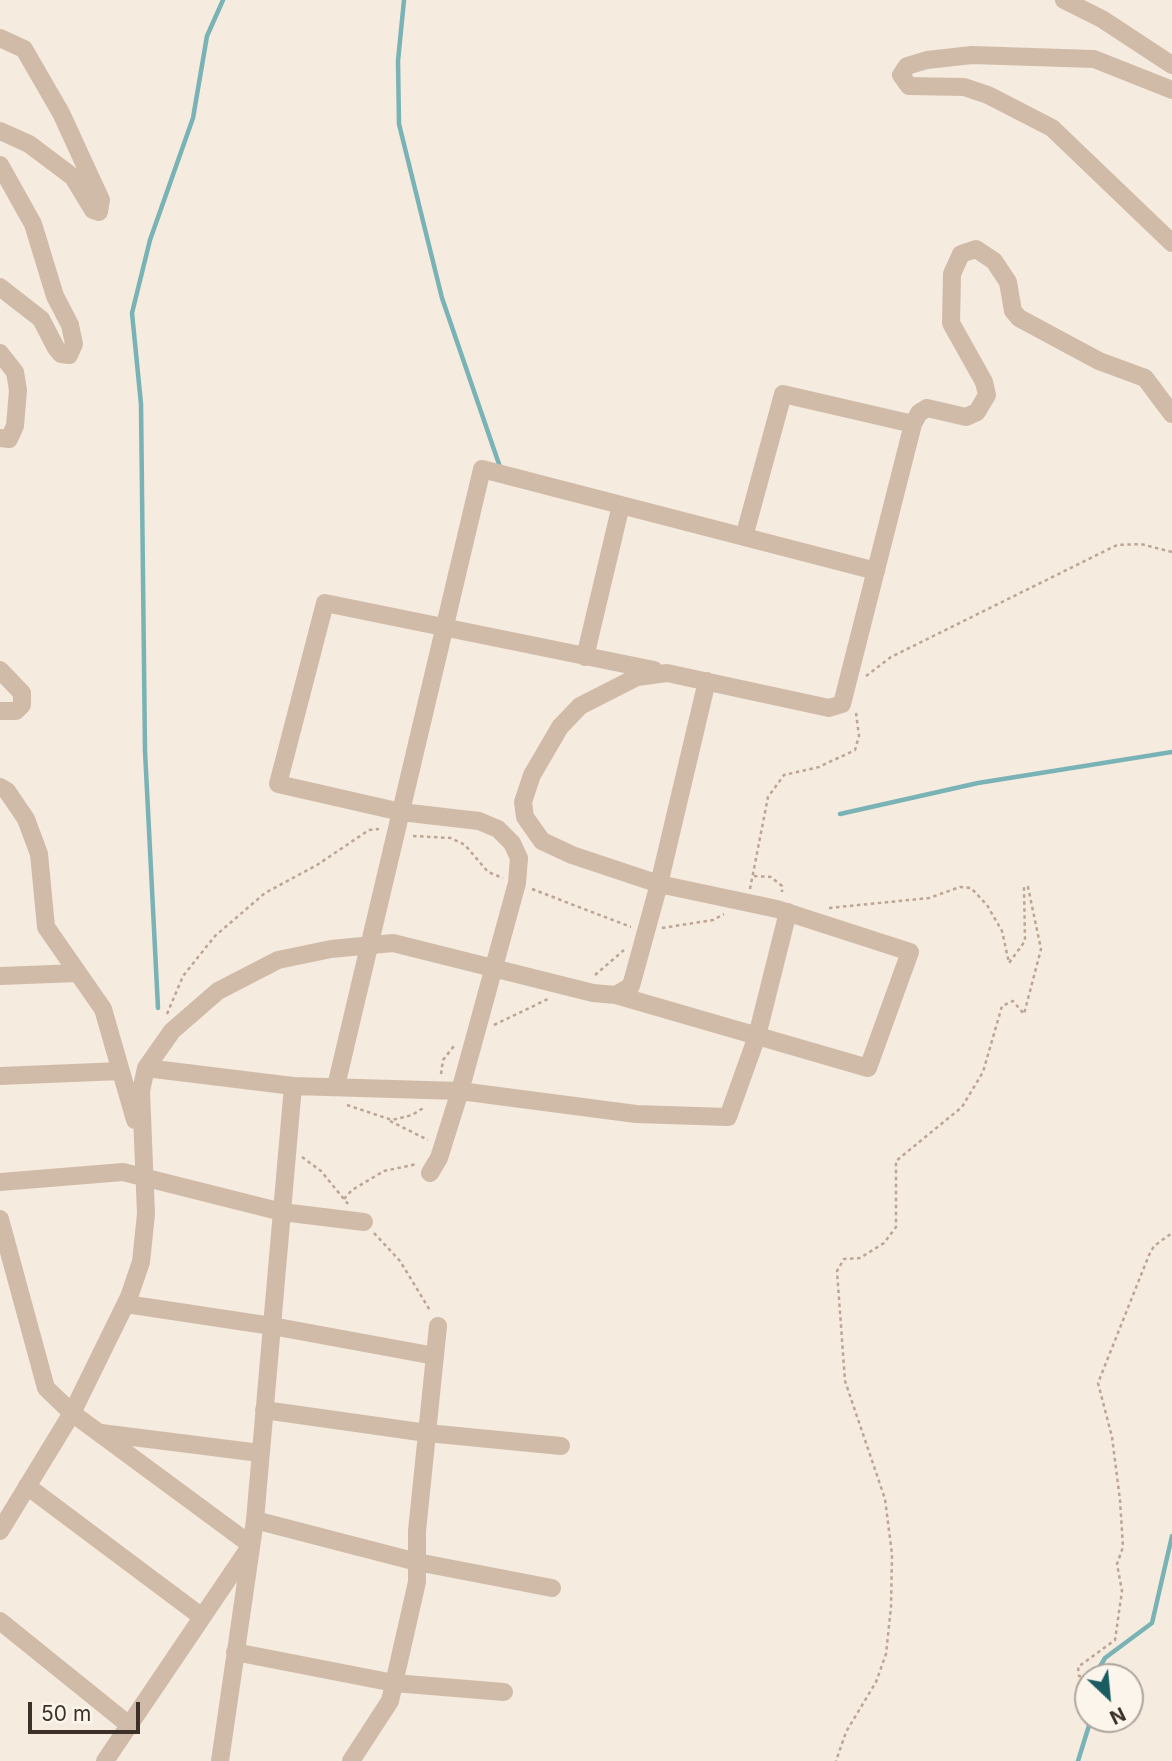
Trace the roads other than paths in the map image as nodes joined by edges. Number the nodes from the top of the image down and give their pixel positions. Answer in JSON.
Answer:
{"nodes":[{"id":1,"x":1064,"y":0,"type":"edge"},
{"id":2,"x":0,"y":38,"type":"edge"},
{"id":3,"x":1172,"y":65,"type":"edge"},
{"id":4,"x":1172,"y":90,"type":"edge"},
{"id":5,"x":0,"y":131,"type":"edge"},
{"id":6,"x":0,"y":165,"type":"edge"},
{"id":7,"x":1172,"y":243,"type":"edge"},
{"id":8,"x":0,"y":287,"type":"edge"},
{"id":9,"x":0,"y":353,"type":"edge"},
{"id":10,"x":1172,"y":414,"type":"edge"},
{"id":11,"x":913,"y":424,"type":"junction"},
{"id":12,"x":0,"y":438,"type":"edge"},
{"id":13,"x":621,"y":505,"type":"junction"},
{"id":14,"x":744,"y":537,"type":"junction"},
{"id":15,"x":876,"y":571,"type":"junction"},
{"id":16,"x":445,"y":630,"type":"junction"},
{"id":17,"x":585,"y":657,"type":"junction"},
{"id":18,"x":0,"y":670,"type":"edge"},
{"id":19,"x":667,"y":673,"type":"junction"},
{"id":20,"x":707,"y":681,"type":"junction"},
{"id":21,"x":0,"y":711,"type":"edge"},
{"id":22,"x":0,"y":787,"type":"edge"},
{"id":23,"x":401,"y":812,"type":"junction"},
{"id":24,"x":659,"y":884,"type":"junction"},
{"id":25,"x":782,"y":910,"type":"junction"},
{"id":26,"x":368,"y":944,"type":"junction"},
{"id":27,"x":493,"y":969,"type":"junction"},
{"id":28,"x":78,"y":973,"type":"junction"},
{"id":29,"x":0,"y":976,"type":"edge"},
{"id":30,"x":617,"y":995,"type":"junction"},
{"id":31,"x":757,"y":1036,"type":"junction"},
{"id":32,"x":146,"y":1068,"type":"junction"},
{"id":33,"x":121,"y":1071,"type":"junction"},
{"id":34,"x":0,"y":1076,"type":"edge"},
{"id":35,"x":293,"y":1086,"type":"junction"},
{"id":36,"x":460,"y":1091,"type":"junction"},
{"id":37,"x":338,"y":1094,"type":"junction"},
{"id":38,"x":141,"y":1140,"type":"junction"},
{"id":39,"x":437,"y":1161,"type":"road end"},
{"id":40,"x":145,"y":1180,"type":"junction"},
{"id":41,"x":0,"y":1182,"type":"edge"},
{"id":42,"x":282,"y":1212,"type":"junction"},
{"id":43,"x":0,"y":1219,"type":"edge"},
{"id":44,"x":364,"y":1222,"type":"road end"},
{"id":45,"x":125,"y":1304,"type":"junction"},
{"id":46,"x":272,"y":1326,"type":"junction"},
{"id":47,"x":438,"y":1326,"type":"road end"},
{"id":48,"x":435,"y":1356,"type":"junction"},
{"id":49,"x":264,"y":1410,"type":"junction"},
{"id":50,"x":72,"y":1413,"type":"junction"},
{"id":51,"x":98,"y":1433,"type":"junction"},
{"id":52,"x":427,"y":1433,"type":"junction"},
{"id":53,"x":561,"y":1446,"type":"dead end"},
{"id":54,"x":260,"y":1454,"type":"junction"},
{"id":55,"x":27,"y":1486,"type":"junction"},
{"id":56,"x":2,"y":1520,"type":"edge"},
{"id":57,"x":255,"y":1520,"type":"junction"},
{"id":58,"x":251,"y":1545,"type":"junction"},
{"id":59,"x":417,"y":1562,"type":"junction"},
{"id":60,"x":552,"y":1588,"type":"dead end"},
{"id":61,"x":202,"y":1617,"type":"junction"},
{"id":62,"x":0,"y":1621,"type":"edge"},
{"id":63,"x":235,"y":1652,"type":"junction"},
{"id":64,"x":394,"y":1683,"type":"junction"},
{"id":65,"x":504,"y":1692,"type":"dead end"},
{"id":66,"x":129,"y":1725,"type":"junction"},
{"id":67,"x":105,"y":1761,"type":"edge"},
{"id":68,"x":220,"y":1761,"type":"edge"},
{"id":69,"x":351,"y":1761,"type":"edge"}],
"edges":[{"from":1,"to":3,"type":"street"},
{"from":2,"to":5,"type":"street"},
{"from":4,"to":7,"type":"street"},
{"from":6,"to":8,"type":"street"},
{"from":9,"to":12,"type":"street"},
{"from":10,"to":11,"type":"street"},
{"from":11,"to":14,"type":"street"},
{"from":11,"to":15,"type":"street"},
{"from":13,"to":14,"type":"street"},
{"from":13,"to":16,"type":"street"},
{"from":13,"to":17,"type":"street"},
{"from":14,"to":15,"type":"street"},
{"from":15,"to":20,"type":"street"},
{"from":16,"to":17,"type":"street"},
{"from":16,"to":23,"type":"street"},
{"from":16,"to":23,"type":"street"},
{"from":17,"to":19,"type":"street"},
{"from":18,"to":21,"type":"street"},
{"from":19,"to":20,"type":"street"},
{"from":19,"to":24,"type":"street"},
{"from":20,"to":24,"type":"street"},
{"from":22,"to":28,"type":"street"},
{"from":23,"to":26,"type":"street"},
{"from":23,"to":27,"type":"street"},
{"from":24,"to":25,"type":"street"},
{"from":24,"to":30,"type":"street"},
{"from":25,"to":31,"type":"street"},
{"from":25,"to":31,"type":"street"},
{"from":26,"to":27,"type":"street"},
{"from":26,"to":32,"type":"street"},
{"from":26,"to":37,"type":"street"},
{"from":27,"to":30,"type":"street"},
{"from":27,"to":36,"type":"street"},
{"from":28,"to":29,"type":"street"},
{"from":28,"to":33,"type":"street"},
{"from":30,"to":31,"type":"street"},
{"from":31,"to":36,"type":"street"},
{"from":32,"to":35,"type":"street"},
{"from":32,"to":38,"type":"street"},
{"from":33,"to":34,"type":"street"},
{"from":33,"to":38,"type":"street"},
{"from":35,"to":37,"type":"street"},
{"from":35,"to":42,"type":"street"},
{"from":36,"to":37,"type":"street"},
{"from":36,"to":39,"type":"street"},
{"from":38,"to":40,"type":"street"},
{"from":40,"to":41,"type":"street"},
{"from":40,"to":42,"type":"street"},
{"from":40,"to":45,"type":"street"},
{"from":42,"to":44,"type":"street"},
{"from":42,"to":46,"type":"street"},
{"from":43,"to":50,"type":"street"},
{"from":45,"to":46,"type":"street"},
{"from":45,"to":50,"type":"street"},
{"from":46,"to":48,"type":"street"},
{"from":46,"to":49,"type":"street"},
{"from":47,"to":48,"type":"street"},
{"from":48,"to":52,"type":"street"},
{"from":49,"to":52,"type":"street"},
{"from":49,"to":54,"type":"street"},
{"from":50,"to":51,"type":"street"},
{"from":50,"to":55,"type":"street"},
{"from":51,"to":54,"type":"street"},
{"from":51,"to":58,"type":"street"},
{"from":52,"to":53,"type":"street"},
{"from":52,"to":59,"type":"street"},
{"from":54,"to":57,"type":"street"},
{"from":55,"to":56,"type":"street"},
{"from":55,"to":61,"type":"street"},
{"from":57,"to":58,"type":"street"},
{"from":57,"to":59,"type":"street"},
{"from":58,"to":61,"type":"street"},
{"from":58,"to":63,"type":"street"},
{"from":59,"to":60,"type":"street"},
{"from":59,"to":64,"type":"street"},
{"from":61,"to":66,"type":"street"},
{"from":62,"to":66,"type":"street"},
{"from":63,"to":64,"type":"street"},
{"from":63,"to":68,"type":"street"},
{"from":64,"to":65,"type":"street"},
{"from":64,"to":69,"type":"street"},
{"from":66,"to":67,"type":"street"}]}
